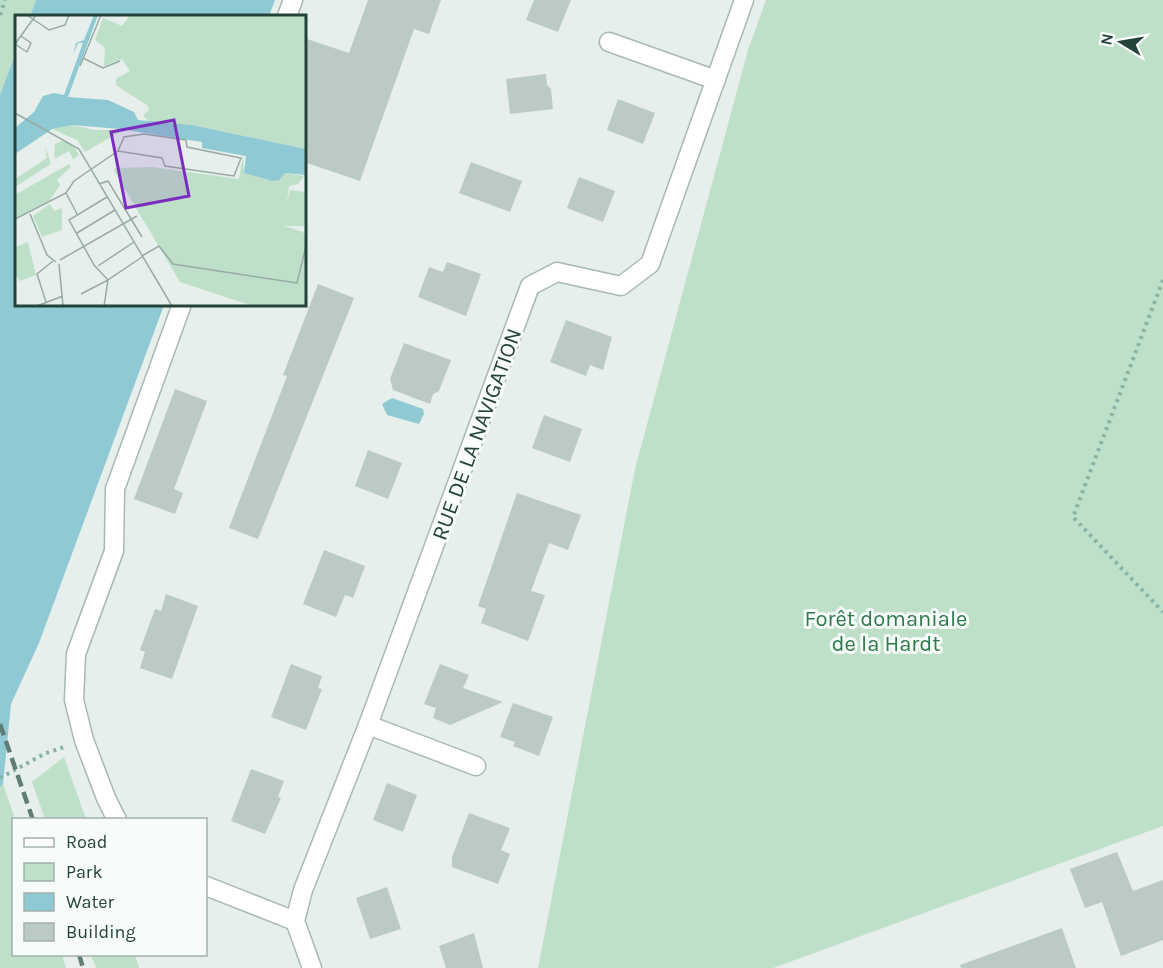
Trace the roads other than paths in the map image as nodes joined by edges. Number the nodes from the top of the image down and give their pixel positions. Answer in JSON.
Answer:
{"nodes":[{"id":1,"x":293,"y":0,"type":"edge"},
{"id":2,"x":744,"y":0,"type":"edge"},
{"id":3,"x":287,"y":15,"type":"edge"},
{"id":4,"x":609,"y":42,"type":"dead end"},
{"id":5,"x":716,"y":80,"type":"junction"},
{"id":6,"x":181,"y":306,"type":"edge"},
{"id":7,"x":368,"y":725,"type":"junction"},
{"id":8,"x":476,"y":766,"type":"dead end"},
{"id":9,"x":116,"y":818,"type":"edge"},
{"id":10,"x":207,"y":886,"type":"edge"},
{"id":11,"x":295,"y":921,"type":"junction"},
{"id":12,"x":312,"y":968,"type":"edge"}],
"edges":[{"from":1,"to":3,"type":"street"},
{"from":2,"to":5,"type":"street","name":"RUE DE LA NAVIGATION"},
{"from":4,"to":5,"type":"street"},
{"from":5,"to":7,"type":"street","name":"RUE DE LA NAVIGATION"},
{"from":6,"to":9,"type":"street"},
{"from":7,"to":8,"type":"street"},
{"from":7,"to":11,"type":"street","name":"RUE DE LA NAVIGATION"},
{"from":10,"to":11,"type":"street"},
{"from":11,"to":12,"type":"street"}]}
